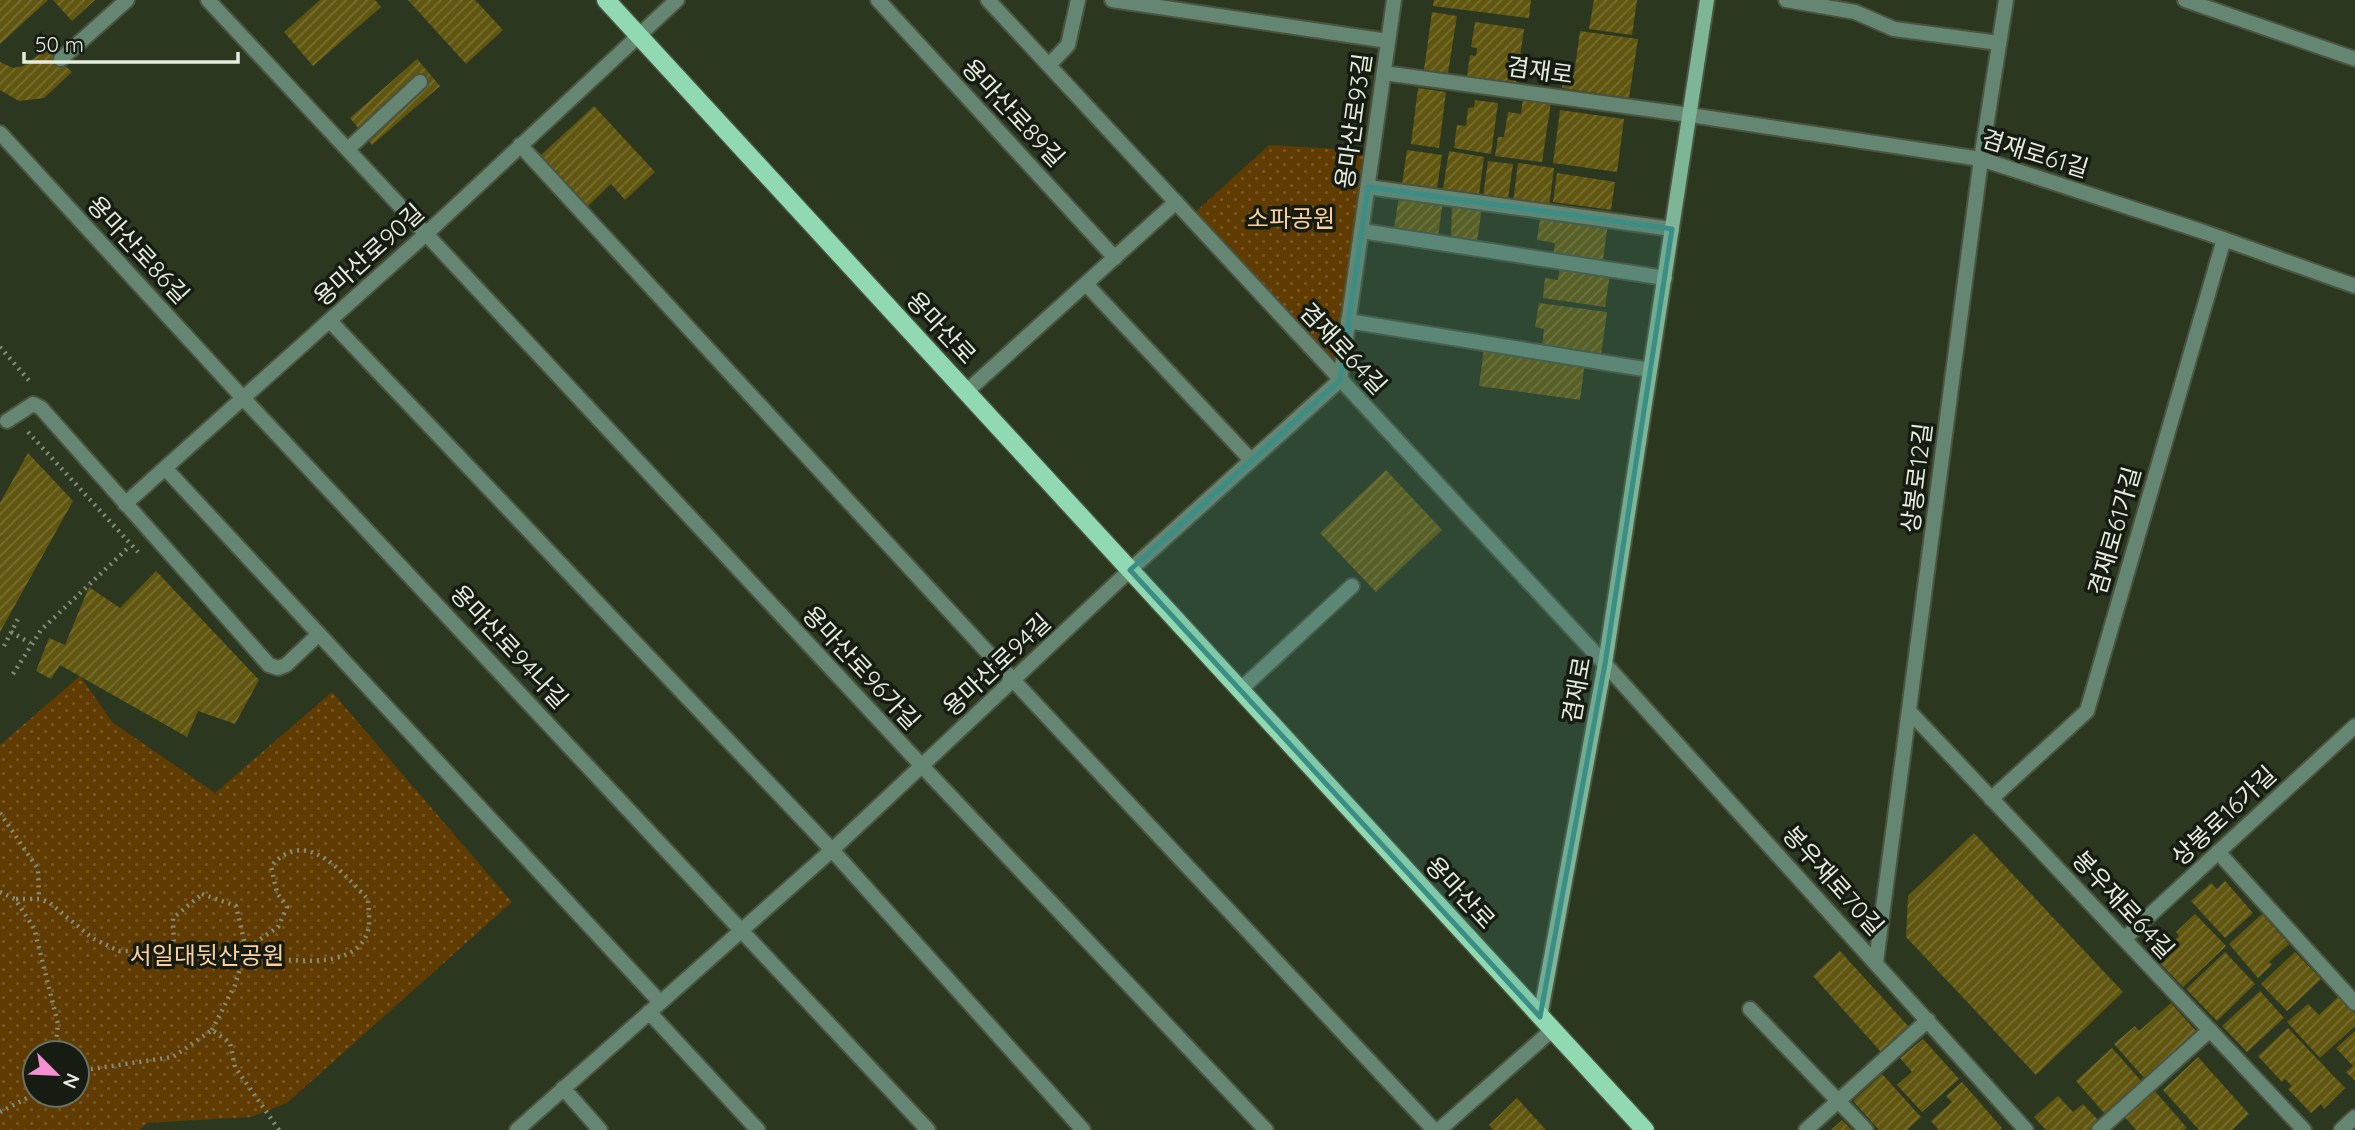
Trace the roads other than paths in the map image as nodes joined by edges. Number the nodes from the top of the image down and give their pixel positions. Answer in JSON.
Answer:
{"nodes":[{"id":1,"x":127,"y":0,"type":"edge"},
{"id":2,"x":208,"y":0,"type":"edge"},
{"id":3,"x":606,"y":0,"type":"edge"},
{"id":4,"x":677,"y":0,"type":"edge"},
{"id":5,"x":878,"y":0,"type":"edge"},
{"id":6,"x":988,"y":0,"type":"edge"},
{"id":7,"x":1078,"y":0,"type":"edge"},
{"id":8,"x":1112,"y":0,"type":"edge"},
{"id":9,"x":1394,"y":0,"type":"edge"},
{"id":10,"x":1707,"y":0,"type":"edge"},
{"id":11,"x":1786,"y":0,"type":"edge"},
{"id":12,"x":2006,"y":0,"type":"edge"},
{"id":13,"x":2185,"y":0,"type":"edge"},
{"id":14,"x":638,"y":34,"type":"junction"},
{"id":15,"x":1388,"y":41,"type":"junction"},
{"id":16,"x":1999,"y":43,"type":"junction"},
{"id":17,"x":61,"y":59,"type":"dead end"},
{"id":18,"x":2355,"y":59,"type":"edge"},
{"id":19,"x":1049,"y":65,"type":"junction"},
{"id":20,"x":1384,"y":73,"type":"junction"},
{"id":21,"x":420,"y":82,"type":"dead end"},
{"id":22,"x":1690,"y":115,"type":"junction"},
{"id":23,"x":0,"y":133,"type":"edge"},
{"id":24,"x":520,"y":145,"type":"junction"},
{"id":25,"x":348,"y":149,"type":"junction"},
{"id":26,"x":1981,"y":159,"type":"junction"},
{"id":27,"x":1368,"y":187,"type":"junction"},
{"id":28,"x":1176,"y":202,"type":"junction"},
{"id":29,"x":1672,"y":229,"type":"junction"},
{"id":30,"x":1362,"y":231,"type":"junction"},
{"id":31,"x":427,"y":233,"type":"junction"},
{"id":32,"x":2224,"y":239,"type":"junction"},
{"id":33,"x":1115,"y":258,"type":"junction"},
{"id":34,"x":1665,"y":278,"type":"junction"},
{"id":35,"x":1086,"y":284,"type":"junction"},
{"id":36,"x":2355,"y":286,"type":"edge"},
{"id":37,"x":330,"y":321,"type":"junction"},
{"id":38,"x":1348,"y":321,"type":"junction"},
{"id":39,"x":1650,"y":370,"type":"junction"},
{"id":40,"x":1340,"y":380,"type":"junction"},
{"id":41,"x":966,"y":392,"type":"junction"},
{"id":42,"x":243,"y":398,"type":"junction"},
{"id":43,"x":7,"y":421,"type":"dead end"},
{"id":44,"x":1251,"y":460,"type":"junction"},
{"id":45,"x":165,"y":468,"type":"junction"},
{"id":46,"x":125,"y":504,"type":"junction"},
{"id":47,"x":1130,"y":570,"type":"junction"},
{"id":48,"x":1352,"y":586,"type":"dead end"},
{"id":49,"x":319,"y":634,"type":"junction"},
{"id":50,"x":1605,"y":664,"type":"junction"},
{"id":51,"x":1014,"y":681,"type":"junction"},
{"id":52,"x":1240,"y":690,"type":"junction"},
{"id":53,"x":1909,"y":711,"type":"junction"},
{"id":54,"x":2355,"y":726,"type":"edge"},
{"id":55,"x":922,"y":766,"type":"junction"},
{"id":56,"x":1992,"y":799,"type":"junction"},
{"id":57,"x":832,"y":850,"type":"junction"},
{"id":58,"x":2218,"y":852,"type":"junction"},
{"id":59,"x":741,"y":927,"type":"junction"},
{"id":60,"x":2124,"y":939,"type":"junction"},
{"id":61,"x":1876,"y":962,"type":"junction"},
{"id":62,"x":660,"y":1002,"type":"junction"},
{"id":63,"x":2355,"y":1003,"type":"edge"},
{"id":64,"x":1750,"y":1009,"type":"dead end"},
{"id":65,"x":649,"y":1012,"type":"junction"},
{"id":66,"x":1928,"y":1020,"type":"junction"},
{"id":67,"x":1546,"y":1024,"type":"junction"},
{"id":68,"x":2210,"y":1030,"type":"junction"},
{"id":69,"x":563,"y":1088,"type":"junction"},
{"id":70,"x":1838,"y":1101,"type":"junction"},
{"id":71,"x":2355,"y":1117,"type":"edge"},
{"id":72,"x":517,"y":1130,"type":"edge"},
{"id":73,"x":600,"y":1130,"type":"edge"},
{"id":74,"x":758,"y":1130,"type":"edge"},
{"id":75,"x":929,"y":1130,"type":"edge"},
{"id":76,"x":1083,"y":1130,"type":"edge"},
{"id":77,"x":1266,"y":1130,"type":"edge"},
{"id":78,"x":1433,"y":1130,"type":"edge"},
{"id":79,"x":1439,"y":1130,"type":"edge"},
{"id":80,"x":1645,"y":1130,"type":"edge"},
{"id":81,"x":1806,"y":1130,"type":"edge"},
{"id":82,"x":1866,"y":1130,"type":"edge"},
{"id":83,"x":2026,"y":1130,"type":"edge"},
{"id":84,"x":2099,"y":1130,"type":"edge"},
{"id":85,"x":2304,"y":1130,"type":"edge"},
{"id":86,"x":2341,"y":1130,"type":"edge"}],
"edges":[{"from":1,"to":17,"type":"street"},
{"from":2,"to":25,"type":"street","name":"용마산로96가길"},
{"from":3,"to":14,"type":"main road","name":"용마산로"},
{"from":4,"to":14,"type":"street"},
{"from":5,"to":33,"type":"street","name":"용마산로89길"},
{"from":6,"to":19,"type":"street","name":"겸재로64길"},
{"from":7,"to":19,"type":"street"},
{"from":8,"to":15,"type":"street","name":"용마산로93길"},
{"from":9,"to":15,"type":"street","name":"용마산로93길"},
{"from":10,"to":22,"type":"main road","name":"겸재로"},
{"from":11,"to":16,"type":"street"},
{"from":12,"to":16,"type":"street","name":"상봉로12길"},
{"from":13,"to":18,"type":"street"},
{"from":14,"to":24,"type":"street","name":"용마산로90길"},
{"from":14,"to":41,"type":"main road","name":"용마산로"},
{"from":15,"to":20,"type":"street","name":"용마산로93길"},
{"from":16,"to":26,"type":"street","name":"상봉로12길"},
{"from":19,"to":28,"type":"street","name":"겸재로64길"},
{"from":20,"to":22,"type":"street","name":"겸재로"},
{"from":20,"to":27,"type":"street","name":"용마산로93길"},
{"from":21,"to":25,"type":"street"},
{"from":22,"to":26,"type":"street","name":"겸재로61길"},
{"from":22,"to":29,"type":"main road","name":"겸재로"},
{"from":23,"to":42,"type":"street","name":"용마산로86길"},
{"from":24,"to":31,"type":"street","name":"용마산로90길"},
{"from":24,"to":51,"type":"street"},
{"from":25,"to":31,"type":"street","name":"용마산로96가길"},
{"from":26,"to":32,"type":"street","name":"겸재로61길"},
{"from":26,"to":53,"type":"street","name":"상봉로12길"},
{"from":27,"to":29,"type":"street"},
{"from":27,"to":30,"type":"street","name":"용마산로93길"},
{"from":28,"to":33,"type":"street"},
{"from":28,"to":40,"type":"street","name":"겸재로64길"},
{"from":29,"to":34,"type":"main road","name":"겸재로"},
{"from":30,"to":34,"type":"street"},
{"from":30,"to":38,"type":"street","name":"용마산로93길"},
{"from":31,"to":37,"type":"street","name":"용마산로90길"},
{"from":31,"to":55,"type":"street","name":"용마산로96가길"},
{"from":32,"to":36,"type":"street","name":"겸재로61길"},
{"from":32,"to":56,"type":"street","name":"겸재로61가길"},
{"from":33,"to":35,"type":"street"},
{"from":34,"to":39,"type":"main road","name":"겸재로"},
{"from":35,"to":41,"type":"street"},
{"from":35,"to":44,"type":"street"},
{"from":37,"to":42,"type":"street","name":"용마산로90길"},
{"from":37,"to":57,"type":"street"},
{"from":38,"to":39,"type":"street"},
{"from":38,"to":40,"type":"street","name":"용마산로93길"},
{"from":39,"to":50,"type":"main road","name":"겸재로"},
{"from":40,"to":44,"type":"street"},
{"from":40,"to":50,"type":"street","name":"겸재로64길"},
{"from":41,"to":47,"type":"main road","name":"용마산로"},
{"from":42,"to":45,"type":"street","name":"용마산로90길"},
{"from":42,"to":59,"type":"street","name":"용마산로94나길"},
{"from":43,"to":46,"type":"street"},
{"from":44,"to":47,"type":"street"},
{"from":45,"to":46,"type":"street","name":"용마산로90길"},
{"from":45,"to":49,"type":"street"},
{"from":46,"to":49,"type":"street"},
{"from":47,"to":51,"type":"street","name":"용마산로94길"},
{"from":47,"to":52,"type":"main road","name":"용마산로"},
{"from":48,"to":52,"type":"street"},
{"from":49,"to":62,"type":"street"},
{"from":50,"to":61,"type":"street","name":"봉우재로70길"},
{"from":50,"to":67,"type":"main road","name":"겸재로"},
{"from":51,"to":55,"type":"street","name":"용마산로94길"},
{"from":51,"to":78,"type":"street"},
{"from":52,"to":67,"type":"main road","name":"용마산로"},
{"from":53,"to":56,"type":"street","name":"봉우재로64길"},
{"from":53,"to":61,"type":"street","name":"상봉로12길"},
{"from":54,"to":58,"type":"street","name":"상봉로16가길"},
{"from":55,"to":57,"type":"street","name":"용마산로94길"},
{"from":55,"to":77,"type":"street","name":"용마산로96가길"},
{"from":56,"to":60,"type":"street","name":"봉우재로64길"},
{"from":57,"to":59,"type":"street","name":"용마산로94길"},
{"from":57,"to":76,"type":"street"},
{"from":58,"to":60,"type":"street","name":"상봉로16가길"},
{"from":58,"to":63,"type":"street"},
{"from":59,"to":62,"type":"street","name":"용마산로94길"},
{"from":59,"to":75,"type":"street"},
{"from":60,"to":68,"type":"street","name":"봉우재로64길"},
{"from":61,"to":66,"type":"street","name":"봉우재로70길"},
{"from":62,"to":65,"type":"street","name":"용마산로94길"},
{"from":64,"to":70,"type":"street"},
{"from":65,"to":69,"type":"street","name":"용마산로94길"},
{"from":65,"to":74,"type":"street"},
{"from":66,"to":70,"type":"street"},
{"from":66,"to":83,"type":"street","name":"봉우재로70길"},
{"from":67,"to":79,"type":"street"},
{"from":67,"to":80,"type":"main road","name":"용마산로"},
{"from":68,"to":84,"type":"street"},
{"from":68,"to":85,"type":"street","name":"봉우재로64길"},
{"from":69,"to":72,"type":"street","name":"용마산로94길"},
{"from":69,"to":73,"type":"street"},
{"from":70,"to":81,"type":"street"},
{"from":70,"to":82,"type":"street"},
{"from":71,"to":86,"type":"street"}]}
